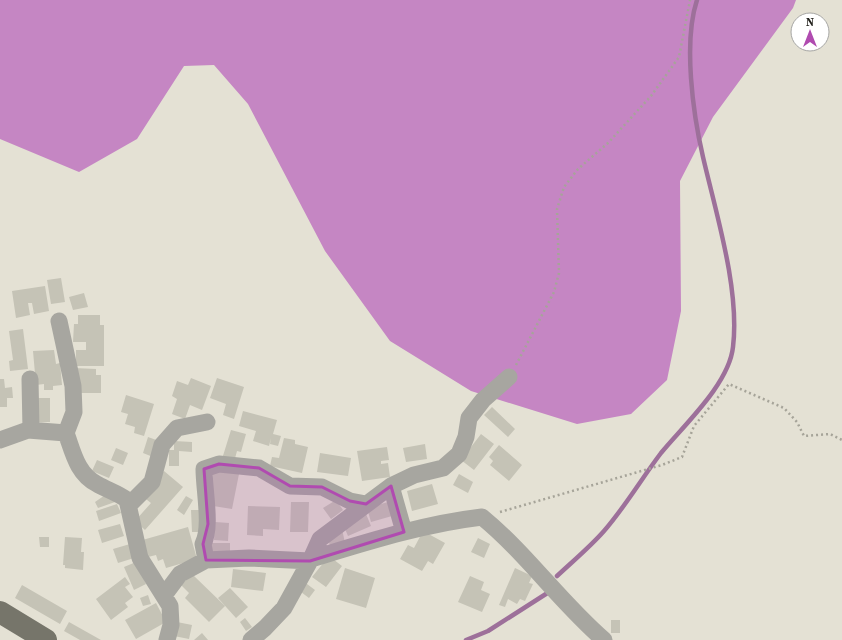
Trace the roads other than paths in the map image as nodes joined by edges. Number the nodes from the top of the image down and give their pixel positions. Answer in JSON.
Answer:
{"nodes":[{"id":1,"x":59,"y":321,"type":"dead end"},
{"id":2,"x":509,"y":377,"type":"road end"},
{"id":3,"x":30,"y":379,"type":"dead end"},
{"id":4,"x":207,"y":422,"type":"dead end"},
{"id":5,"x":31,"y":430,"type":"junction"},
{"id":6,"x":66,"y":433,"type":"junction"},
{"id":7,"x":0,"y":440,"type":"edge"},
{"id":8,"x":391,"y":486,"type":"junction"},
{"id":9,"x":366,"y":504,"type":"junction"},
{"id":10,"x":129,"y":505,"type":"junction"},
{"id":11,"x":404,"y":532,"type":"junction"},
{"id":12,"x":206,"y":560,"type":"junction"},
{"id":13,"x":310,"y":560,"type":"junction"},
{"id":14,"x":164,"y":594,"type":"junction"},
{"id":15,"x":0,"y":612,"type":"edge"},
{"id":16,"x":46,"y":640,"type":"edge"},
{"id":17,"x":167,"y":640,"type":"edge"},
{"id":18,"x":251,"y":640,"type":"edge"},
{"id":19,"x":604,"y":640,"type":"edge"}],
"edges":[{"from":1,"to":6,"type":"street"},
{"from":2,"to":8,"type":"street"},
{"from":3,"to":5,"type":"street"},
{"from":4,"to":10,"type":"street"},
{"from":5,"to":6,"type":"street"},
{"from":5,"to":7,"type":"street"},
{"from":6,"to":10,"type":"street"},
{"from":8,"to":9,"type":"street"},
{"from":8,"to":11,"type":"street"},
{"from":9,"to":12,"type":"street"},
{"from":9,"to":13,"type":"street"},
{"from":10,"to":14,"type":"street"},
{"from":11,"to":13,"type":"street"},
{"from":11,"to":19,"type":"street"},
{"from":12,"to":13,"type":"street"},
{"from":12,"to":14,"type":"street"},
{"from":13,"to":18,"type":"street"},
{"from":14,"to":17,"type":"street"},
{"from":15,"to":16,"type":"main road"}]}
